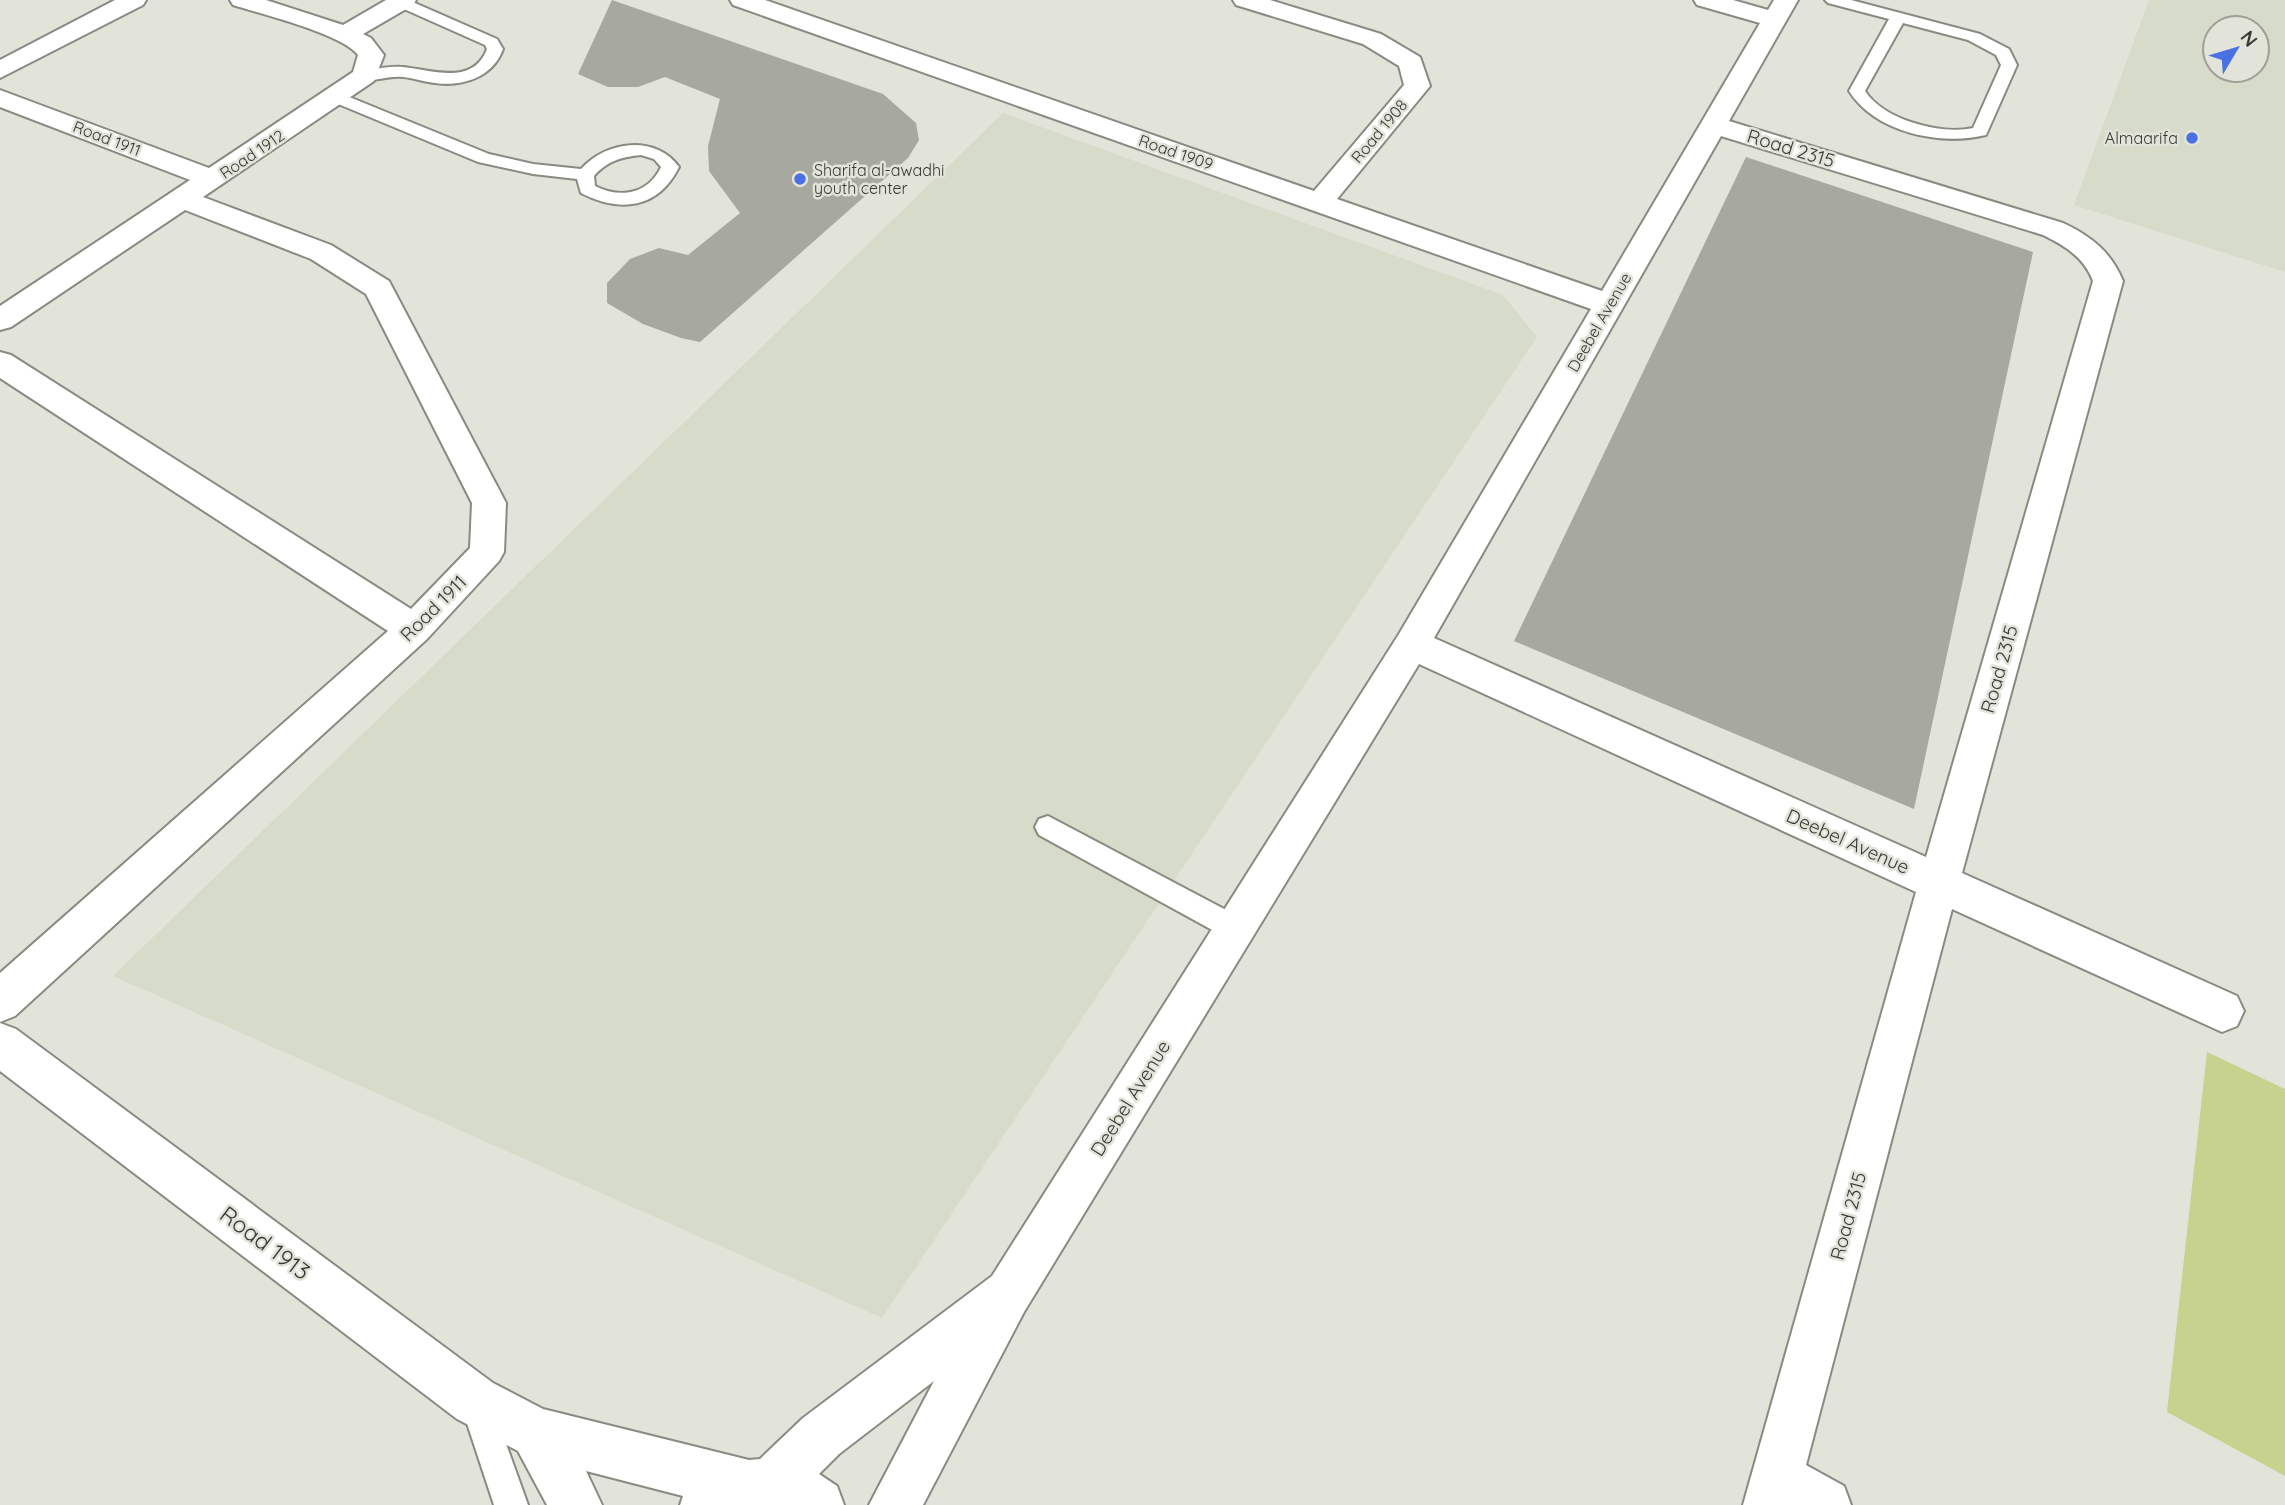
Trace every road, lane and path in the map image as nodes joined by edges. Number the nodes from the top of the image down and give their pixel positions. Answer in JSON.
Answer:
{"nodes":[{"id":1,"x":134,"y":0,"type":"edge"},
{"id":2,"x":242,"y":0,"type":"edge"},
{"id":3,"x":742,"y":0,"type":"edge"},
{"id":4,"x":1245,"y":0,"type":"edge"},
{"id":5,"x":1706,"y":0,"type":"edge"},
{"id":6,"x":1833,"y":0,"type":"edge"},
{"id":7,"x":402,"y":1,"type":"edge"},
{"id":8,"x":1781,"y":9,"type":"edge"},
{"id":9,"x":1898,"y":17,"type":"junction"},
{"id":10,"x":345,"y":34,"type":"junction"},
{"id":11,"x":0,"y":71,"type":"edge"},
{"id":12,"x":365,"y":76,"type":"junction"},
{"id":13,"x":337,"y":97,"type":"junction"},
{"id":14,"x":0,"y":98,"type":"edge"},
{"id":15,"x":1713,"y":125,"type":"junction"},
{"id":16,"x":585,"y":175,"type":"dead end"},
{"id":17,"x":213,"y":179,"type":"junction"},
{"id":18,"x":183,"y":199,"type":"junction"},
{"id":19,"x":1319,"y":202,"type":"junction"},
{"id":20,"x":1609,"y":304,"type":"junction"},
{"id":21,"x":0,"y":320,"type":"edge"},
{"id":22,"x":0,"y":363,"type":"edge"},
{"id":23,"x":414,"y":629,"type":"junction"},
{"id":24,"x":1412,"y":644,"type":"junction"},
{"id":25,"x":1048,"y":827,"type":"dead end"},
{"id":26,"x":1938,"y":882,"type":"junction"},
{"id":27,"x":1234,"y":928,"type":"junction"},
{"id":28,"x":0,"y":1001,"type":"edge"},
{"id":29,"x":2222,"y":1011,"type":"dead end"},
{"id":30,"x":0,"y":1044,"type":"edge"},
{"id":31,"x":1009,"y":1293,"type":"junction"},
{"id":32,"x":475,"y":1401,"type":"junction"},
{"id":33,"x":536,"y":1433,"type":"junction"},
{"id":34,"x":1773,"y":1491,"type":"edge"},
{"id":35,"x":742,"y":1492,"type":"edge"},
{"id":36,"x":511,"y":1505,"type":"edge"},
{"id":37,"x":576,"y":1505,"type":"edge"},
{"id":38,"x":818,"y":1505,"type":"edge"},
{"id":39,"x":895,"y":1505,"type":"edge"},
{"id":40,"x":1825,"y":1505,"type":"edge"}],
"edges":[{"from":1,"to":11,"type":"street"},
{"from":2,"to":10,"type":"street"},
{"from":3,"to":19,"type":"street","name":"Road 1909"},
{"from":4,"to":19,"type":"street","name":"Road 1908"},
{"from":5,"to":8,"type":"street"},
{"from":6,"to":9,"type":"lane"},
{"from":7,"to":10,"type":"street"},
{"from":7,"to":12,"type":"lane"},
{"from":8,"to":15,"type":"street","name":"Deebel Avenue"},
{"from":9,"to":9,"type":"lane"},
{"from":10,"to":12,"type":"street"},
{"from":12,"to":13,"type":"street","name":"Road 1912"},
{"from":13,"to":16,"type":"lane"},
{"from":13,"to":17,"type":"street","name":"Road 1912"},
{"from":14,"to":17,"type":"street","name":"Road 1911"},
{"from":15,"to":20,"type":"street","name":"Deebel Avenue"},
{"from":15,"to":26,"type":"street","name":"Road 2315"},
{"from":17,"to":18,"type":"street","name":"Road 1912"},
{"from":18,"to":21,"type":"street","name":"Road 1912"},
{"from":18,"to":23,"type":"street","name":"Road 1911"},
{"from":19,"to":20,"type":"street","name":"Road 1909"},
{"from":20,"to":24,"type":"street","name":"Deebel Avenue"},
{"from":22,"to":23,"type":"street"},
{"from":23,"to":28,"type":"street","name":"Road 1911"},
{"from":24,"to":26,"type":"street","name":"Deebel Avenue"},
{"from":24,"to":27,"type":"street","name":"Deebel Avenue"},
{"from":25,"to":27,"type":"lane"},
{"from":26,"to":29,"type":"street","name":"Deebel Avenue"},
{"from":26,"to":34,"type":"street","name":"Road 2315"},
{"from":27,"to":31,"type":"street","name":"Deebel Avenue"},
{"from":30,"to":32,"type":"street","name":"Road 1913"},
{"from":31,"to":35,"type":"street","name":"Deebel Avenue"},
{"from":31,"to":39,"type":"street"},
{"from":32,"to":33,"type":"street","name":"Road 1913"},
{"from":32,"to":36,"type":"lane"},
{"from":33,"to":35,"type":"street","name":"Road 1913"},
{"from":33,"to":37,"type":"street"},
{"from":34,"to":40,"type":"street","name":"Road 2315"},
{"from":35,"to":38,"type":"street","name":"Road 1913"}]}
